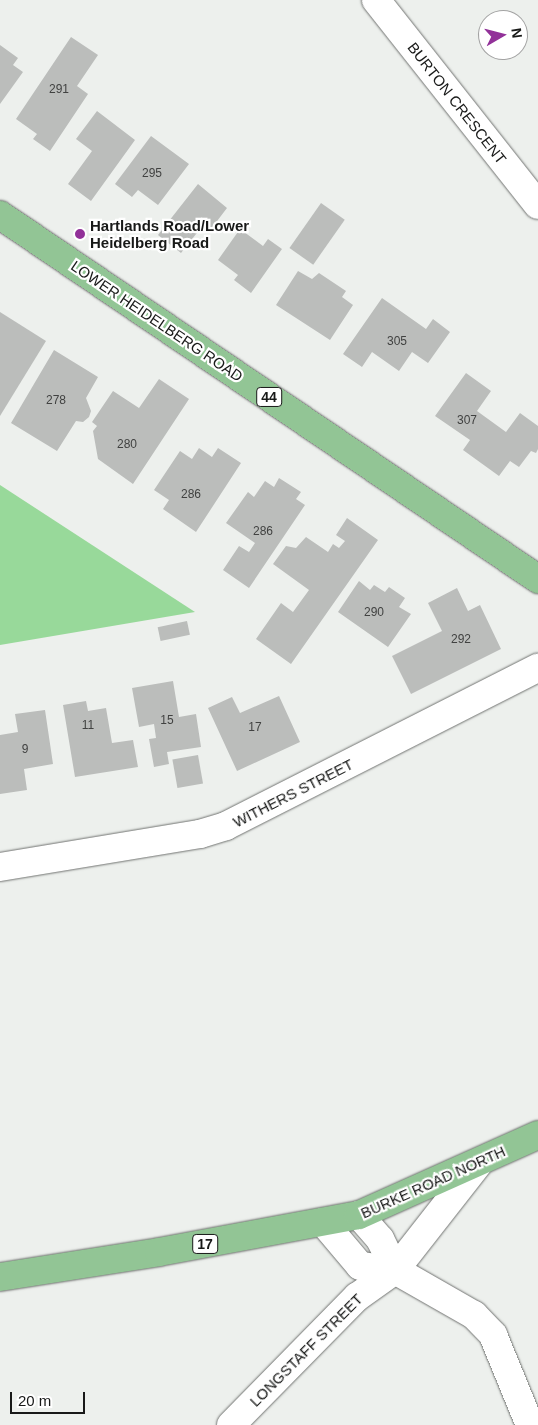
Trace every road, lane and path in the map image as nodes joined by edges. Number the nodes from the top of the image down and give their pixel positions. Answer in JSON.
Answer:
{"nodes":[{"id":1,"x":376,"y":0,"type":"edge"},
{"id":2,"x":538,"y":205,"type":"edge"},
{"id":3,"x":0,"y":215,"type":"edge"},
{"id":4,"x":538,"y":579,"type":"edge"},
{"id":5,"x":538,"y":668,"type":"edge"},
{"id":6,"x":0,"y":866,"type":"edge"},
{"id":7,"x":538,"y":1136,"type":"edge"},
{"id":8,"x":479,"y":1163,"type":"junction"},
{"id":9,"x":359,"y":1215,"type":"junction"},
{"id":10,"x":323,"y":1222,"type":"junction"},
{"id":11,"x":395,"y":1270,"type":"junction"},
{"id":12,"x":0,"y":1277,"type":"edge"},
{"id":13,"x":231,"y":1425,"type":"edge"},
{"id":14,"x":530,"y":1425,"type":"edge"}],
"edges":[{"from":1,"to":2,"type":"street","name":"BURTON CRESCENT"},
{"from":3,"to":4,"type":"main road","name":"LOWER HEIDELBERG ROAD","number":"44"},
{"from":5,"to":6,"type":"street","name":"WITHERS STREET"},
{"from":7,"to":8,"type":"main road","name":"BURKE ROAD NORTH","number":"17"},
{"from":8,"to":9,"type":"main road","name":"BURKE ROAD NORTH","number":"17"},
{"from":8,"to":11,"type":"street","name":"LONGSTAFF STREET"},
{"from":9,"to":10,"type":"main road","name":"BURKE ROAD NORTH","number":"17"},
{"from":9,"to":11,"type":"street"},
{"from":10,"to":11,"type":"street"},
{"from":10,"to":12,"type":"main road","name":"BURKE ROAD NORTH","number":"17"},
{"from":11,"to":13,"type":"street","name":"LONGSTAFF STREET"},
{"from":11,"to":14,"type":"street"}]}
